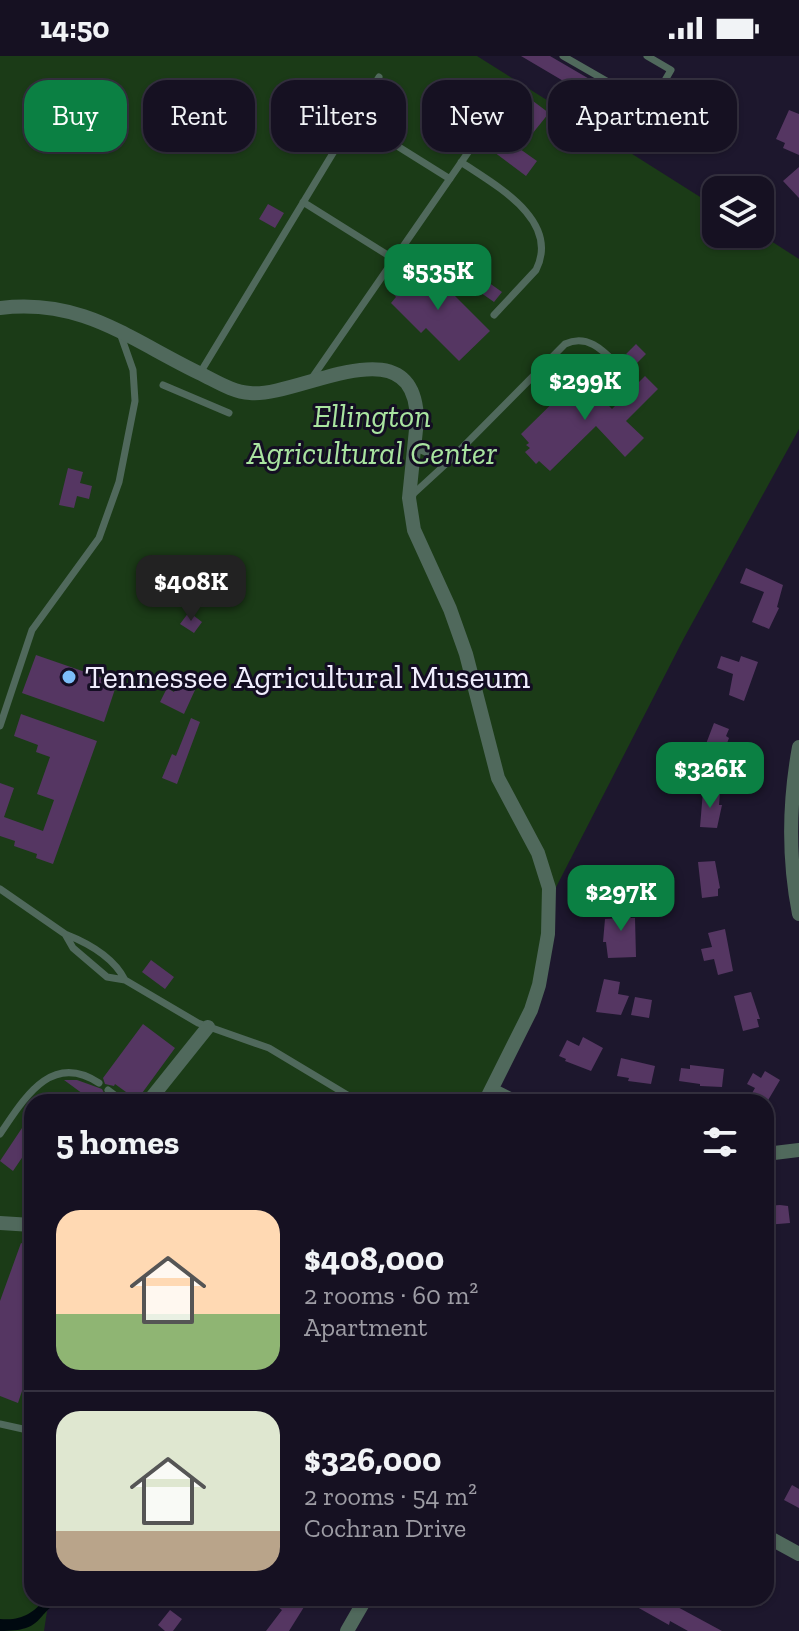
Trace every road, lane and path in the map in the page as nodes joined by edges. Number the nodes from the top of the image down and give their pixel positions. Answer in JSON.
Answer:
{"nodes":[{"id":1,"x":563,"y":56,"type":"edge"},
{"id":2,"x":647,"y":56,"type":"edge"},
{"id":3,"x":379,"y":77,"type":"dead end"},
{"id":4,"x":377,"y":80,"type":"edge"},
{"id":5,"x":334,"y":152,"type":"edge"},
{"id":6,"x":406,"y":152,"type":"edge"},
{"id":7,"x":468,"y":152,"type":"edge"},
{"id":8,"x":461,"y":162,"type":"junction"},
{"id":9,"x":450,"y":179,"type":"junction"},
{"id":10,"x":303,"y":202,"type":"junction"},
{"id":11,"x":394,"y":259,"type":"junction"},
{"id":12,"x":0,"y":308,"type":"edge"},
{"id":13,"x":494,"y":315,"type":"dead end"},
{"id":14,"x":119,"y":331,"type":"junction"},
{"id":15,"x":200,"y":373,"type":"junction"},
{"id":16,"x":309,"y":383,"type":"junction"},
{"id":17,"x":163,"y":385,"type":"dead end"},
{"id":18,"x":608,"y":385,"type":"dead end"},
{"id":19,"x":229,"y":413,"type":"dead end"},
{"id":20,"x":414,"y":447,"type":"junction"},
{"id":21,"x":448,"y":462,"type":"junction"},
{"id":22,"x":409,"y":498,"type":"junction"},
{"id":23,"x":0,"y":726,"type":"edge"},
{"id":24,"x":799,"y":747,"type":"edge"},
{"id":25,"x":0,"y":889,"type":"edge"},
{"id":26,"x":799,"y":914,"type":"edge"},
{"id":27,"x":65,"y":934,"type":"junction"},
{"id":28,"x":125,"y":980,"type":"junction"},
{"id":29,"x":208,"y":1027,"type":"junction"},
{"id":30,"x":99,"y":1083,"type":"dead end"},
{"id":31,"x":108,"y":1090,"type":"dead end"},
{"id":32,"x":29,"y":1094,"type":"edge"},
{"id":33,"x":113,"y":1094,"type":"edge"},
{"id":34,"x":154,"y":1094,"type":"edge"},
{"id":35,"x":346,"y":1094,"type":"edge"},
{"id":36,"x":490,"y":1094,"type":"edge"},
{"id":37,"x":24,"y":1100,"type":"edge"},
{"id":38,"x":0,"y":1134,"type":"edge"},
{"id":39,"x":799,"y":1150,"type":"edge"},
{"id":40,"x":774,"y":1153,"type":"edge"},
{"id":41,"x":0,"y":1223,"type":"edge"},
{"id":42,"x":24,"y":1224,"type":"edge"},
{"id":43,"x":0,"y":1424,"type":"edge"},
{"id":44,"x":24,"y":1429,"type":"edge"},
{"id":45,"x":774,"y":1540,"type":"edge"},
{"id":46,"x":799,"y":1554,"type":"edge"},
{"id":47,"x":361,"y":1606,"type":"edge"},
{"id":48,"x":347,"y":1631,"type":"edge"}],
"edges":[{"from":1,"to":2,"type":"lane"},
{"from":3,"to":4,"type":"lane"},
{"from":5,"to":10,"type":"lane"},
{"from":6,"to":9,"type":"lane"},
{"from":7,"to":8,"type":"lane"},
{"from":8,"to":9,"type":"lane"},
{"from":8,"to":13,"type":"lane"},
{"from":9,"to":11,"type":"lane"},
{"from":10,"to":11,"type":"lane"},
{"from":10,"to":15,"type":"lane"},
{"from":11,"to":16,"type":"lane"},
{"from":12,"to":14,"type":"street"},
{"from":14,"to":15,"type":"street"},
{"from":14,"to":23,"type":"lane"},
{"from":15,"to":16,"type":"street"},
{"from":16,"to":20,"type":"street"},
{"from":17,"to":19,"type":"lane"},
{"from":18,"to":21,"type":"lane"},
{"from":20,"to":21,"type":"lane"},
{"from":20,"to":22,"type":"street"},
{"from":21,"to":22,"type":"lane"},
{"from":22,"to":36,"type":"street"},
{"from":24,"to":26,"type":"street"},
{"from":25,"to":27,"type":"lane"},
{"from":27,"to":28,"type":"lane"},
{"from":27,"to":28,"type":"lane"},
{"from":28,"to":29,"type":"lane"},
{"from":29,"to":34,"type":"street"},
{"from":29,"to":35,"type":"lane"},
{"from":30,"to":32,"type":"lane"},
{"from":31,"to":33,"type":"lane"},
{"from":37,"to":38,"type":"lane"},
{"from":39,"to":40,"type":"street"},
{"from":41,"to":42,"type":"street"},
{"from":43,"to":44,"type":"lane"},
{"from":45,"to":46,"type":"street"},
{"from":47,"to":48,"type":"street"}]}
